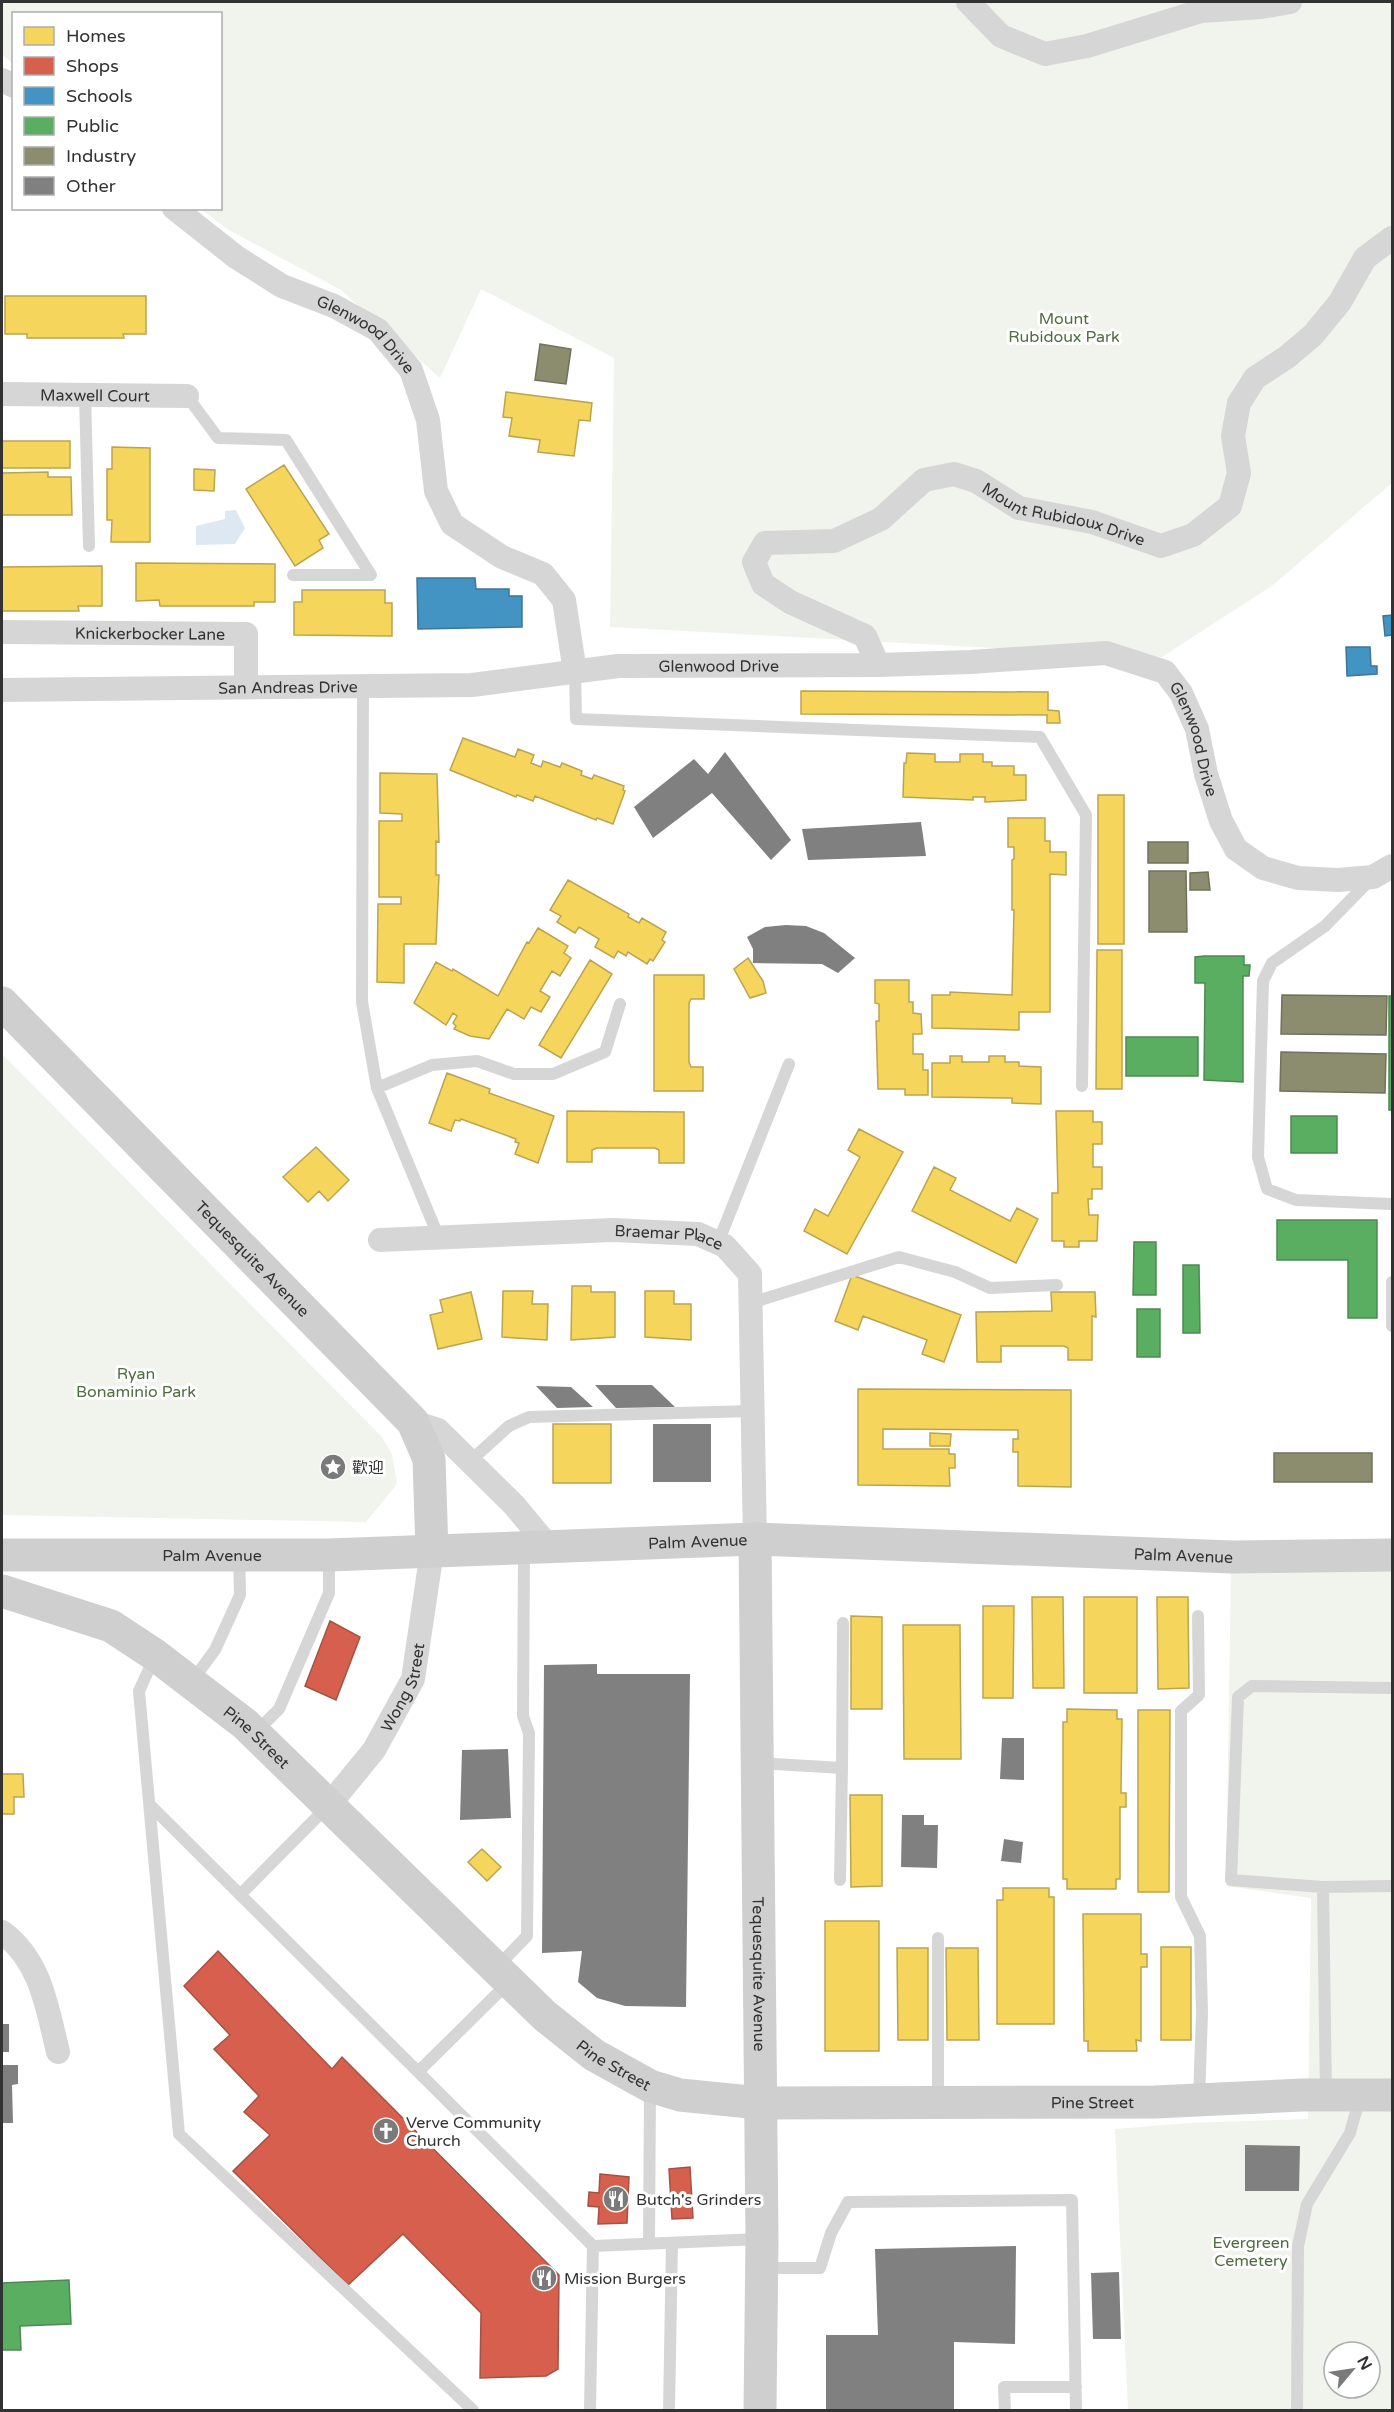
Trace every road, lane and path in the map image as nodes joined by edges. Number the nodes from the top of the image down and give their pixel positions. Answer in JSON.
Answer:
{"nodes":[{"id":1,"x":968,"y":2,"type":"edge"},
{"id":2,"x":1290,"y":2,"type":"edge"},
{"id":3,"x":177,"y":210,"type":"edge"},
{"id":4,"x":1392,"y":238,"type":"edge"},
{"id":5,"x":2,"y":394,"type":"edge"},
{"id":6,"x":85,"y":395,"type":"junction"},
{"id":7,"x":187,"y":396,"type":"joint"},
{"id":8,"x":89,"y":546,"type":"dead end"},
{"id":9,"x":293,"y":575,"type":"dead end"},
{"id":10,"x":2,"y":632,"type":"edge"},
{"id":11,"x":878,"y":665,"type":"junction"},
{"id":12,"x":575,"y":672,"type":"junction"},
{"id":13,"x":363,"y":686,"type":"junction"},
{"id":14,"x":246,"y":687,"type":"junction"},
{"id":15,"x":2,"y":690,"type":"edge"},
{"id":16,"x":1383,"y":872,"type":"edge"},
{"id":17,"x":2,"y":1003,"type":"edge"},
{"id":18,"x":620,"y":1004,"type":"dead end"},
{"id":19,"x":789,"y":1064,"type":"dead end"},
{"id":20,"x":1082,"y":1086,"type":"dead end"},
{"id":21,"x":377,"y":1088,"type":"junction"},
{"id":22,"x":1392,"y":1204,"type":"edge"},
{"id":23,"x":439,"y":1238,"type":"junction"},
{"id":24,"x":380,"y":1240,"type":"dead end"},
{"id":25,"x":718,"y":1243,"type":"junction"},
{"id":26,"x":1392,"y":1282,"type":"edge"},
{"id":27,"x":1057,"y":1285,"type":"dead end"},
{"id":28,"x":751,"y":1303,"type":"junction"},
{"id":29,"x":1392,"y":1326,"type":"edge"},
{"id":30,"x":753,"y":1411,"type":"junction"},
{"id":31,"x":413,"y":1422,"type":"junction"},
{"id":32,"x":469,"y":1462,"type":"junction"},
{"id":33,"x":755,"y":1539,"type":"junction"},
{"id":34,"x":537,"y":1548,"type":"junction"},
{"id":35,"x":432,"y":1551,"type":"junction"},
{"id":36,"x":239,"y":1554,"type":"junction"},
{"id":37,"x":2,"y":1555,"type":"edge"},
{"id":38,"x":329,"y":1555,"type":"junction"},
{"id":39,"x":1392,"y":1555,"type":"edge"},
{"id":40,"x":2,"y":1591,"type":"edge"},
{"id":41,"x":1198,"y":1616,"type":"dead end"},
{"id":42,"x":843,"y":1623,"type":"dead end"},
{"id":43,"x":155,"y":1655,"type":"junction"},
{"id":44,"x":191,"y":1682,"type":"junction"},
{"id":45,"x":1392,"y":1688,"type":"edge"},
{"id":46,"x":255,"y":1733,"type":"junction"},
{"id":47,"x":758,"y":1762,"type":"junction"},
{"id":48,"x":842,"y":1768,"type":"junction"},
{"id":49,"x":150,"y":1805,"type":"junction"},
{"id":50,"x":329,"y":1805,"type":"junction"},
{"id":51,"x":840,"y":1880,"type":"dead end"},
{"id":52,"x":1392,"y":1886,"type":"edge"},
{"id":53,"x":1323,"y":1887,"type":"junction"},
{"id":54,"x":240,"y":1895,"type":"junction"},
{"id":55,"x":2,"y":1932,"type":"edge"},
{"id":56,"x":938,"y":1938,"type":"dead end"},
{"id":57,"x":502,"y":1975,"type":"junction"},
{"id":58,"x":58,"y":2052,"type":"dead end"},
{"id":59,"x":418,"y":2072,"type":"junction"},
{"id":60,"x":650,"y":2086,"type":"junction"},
{"id":61,"x":1326,"y":2095,"type":"junction"},
{"id":62,"x":1360,"y":2096,"type":"junction"},
{"id":63,"x":1392,"y":2096,"type":"edge"},
{"id":64,"x":1199,"y":2100,"type":"junction"},
{"id":65,"x":938,"y":2102,"type":"junction"},
{"id":66,"x":760,"y":2103,"type":"junction"},
{"id":67,"x":672,"y":2243,"type":"junction"},
{"id":68,"x":649,"y":2244,"type":"junction"},
{"id":69,"x":593,"y":2246,"type":"junction"},
{"id":70,"x":761,"y":2253,"type":"junction"},
{"id":71,"x":1076,"y":2387,"type":"junction"},
{"id":72,"x":473,"y":2410,"type":"edge"},
{"id":73,"x":590,"y":2410,"type":"edge"},
{"id":74,"x":669,"y":2410,"type":"edge"},
{"id":75,"x":760,"y":2410,"type":"edge"},
{"id":76,"x":1005,"y":2410,"type":"edge"},
{"id":77,"x":1076,"y":2410,"type":"edge"},
{"id":78,"x":1297,"y":2410,"type":"edge"}],
"edges":[{"from":1,"to":2,"type":"street"},
{"from":3,"to":12,"type":"street","name":"Glenwood Drive"},
{"from":4,"to":11,"type":"street","name":"Mount Rubidoux Drive"},
{"from":5,"to":6,"type":"street","name":"Maxwell Court"},
{"from":6,"to":7,"type":"street","name":"Maxwell Court"},
{"from":6,"to":8,"type":"lane"},
{"from":7,"to":9,"type":"lane"},
{"from":10,"to":14,"type":"street","name":"Knickerbocker Lane"},
{"from":11,"to":12,"type":"street","name":"Glenwood Drive"},
{"from":11,"to":16,"type":"street","name":"Glenwood Drive"},
{"from":12,"to":13,"type":"street","name":"San Andreas Drive"},
{"from":12,"to":20,"type":"lane"},
{"from":13,"to":14,"type":"street","name":"San Andreas Drive"},
{"from":13,"to":21,"type":"lane"},
{"from":14,"to":15,"type":"street","name":"San Andreas Drive"},
{"from":16,"to":22,"type":"lane"},
{"from":17,"to":31,"type":"street","name":"Tequesquite Avenue"},
{"from":18,"to":21,"type":"lane"},
{"from":19,"to":25,"type":"lane"},
{"from":21,"to":23,"type":"lane"},
{"from":23,"to":24,"type":"street","name":"Braemar Place"},
{"from":23,"to":25,"type":"street","name":"Braemar Place"},
{"from":25,"to":28,"type":"street","name":"Braemar Place"},
{"from":26,"to":29,"type":"lane"},
{"from":27,"to":28,"type":"lane"},
{"from":28,"to":30,"type":"street","name":"Braemar Place"},
{"from":30,"to":32,"type":"lane"},
{"from":30,"to":33,"type":"street","name":"Braemar Place"},
{"from":31,"to":32,"type":"street"},
{"from":31,"to":35,"type":"street","name":"Tequesquite Avenue"},
{"from":32,"to":34,"type":"street"},
{"from":33,"to":34,"type":"street","name":"Palm Avenue"},
{"from":33,"to":39,"type":"street","name":"Palm Avenue"},
{"from":33,"to":47,"type":"street","name":"Tequesquite Avenue"},
{"from":34,"to":35,"type":"street","name":"Palm Avenue"},
{"from":34,"to":57,"type":"lane"},
{"from":35,"to":38,"type":"street","name":"Palm Avenue"},
{"from":35,"to":50,"type":"street","name":"Wong Street"},
{"from":36,"to":37,"type":"street","name":"Palm Avenue"},
{"from":36,"to":38,"type":"street","name":"Palm Avenue"},
{"from":36,"to":44,"type":"lane"},
{"from":38,"to":46,"type":"lane"},
{"from":40,"to":43,"type":"street","name":"Pine Street"},
{"from":41,"to":64,"type":"lane"},
{"from":42,"to":48,"type":"lane"},
{"from":43,"to":44,"type":"street","name":"Pine Street"},
{"from":43,"to":49,"type":"lane"},
{"from":44,"to":46,"type":"street","name":"Pine Street"},
{"from":45,"to":53,"type":"lane"},
{"from":46,"to":50,"type":"street","name":"Pine Street"},
{"from":47,"to":48,"type":"lane"},
{"from":47,"to":66,"type":"street","name":"Tequesquite Avenue"},
{"from":48,"to":51,"type":"lane"},
{"from":49,"to":54,"type":"lane"},
{"from":49,"to":72,"type":"lane"},
{"from":50,"to":54,"type":"lane"},
{"from":50,"to":57,"type":"street","name":"Pine Street"},
{"from":52,"to":53,"type":"lane"},
{"from":53,"to":61,"type":"lane"},
{"from":54,"to":59,"type":"lane"},
{"from":55,"to":58,"type":"street"},
{"from":56,"to":65,"type":"lane"},
{"from":57,"to":59,"type":"lane"},
{"from":57,"to":60,"type":"street","name":"Pine Street"},
{"from":59,"to":69,"type":"lane"},
{"from":60,"to":66,"type":"street","name":"Pine Street"},
{"from":60,"to":68,"type":"lane"},
{"from":61,"to":62,"type":"street","name":"Pine Street"},
{"from":61,"to":64,"type":"street","name":"Pine Street"},
{"from":62,"to":63,"type":"street","name":"Pine Street"},
{"from":62,"to":78,"type":"lane"},
{"from":64,"to":65,"type":"street","name":"Pine Street"},
{"from":65,"to":66,"type":"street","name":"Pine Street"},
{"from":66,"to":70,"type":"street","name":"Tequesquite Avenue"},
{"from":67,"to":68,"type":"lane"},
{"from":67,"to":70,"type":"lane"},
{"from":67,"to":74,"type":"lane"},
{"from":68,"to":69,"type":"lane"},
{"from":69,"to":73,"type":"lane"},
{"from":70,"to":71,"type":"lane"},
{"from":70,"to":75,"type":"street","name":"Tequesquite Avenue"},
{"from":71,"to":76,"type":"lane"},
{"from":71,"to":77,"type":"lane"}]}
